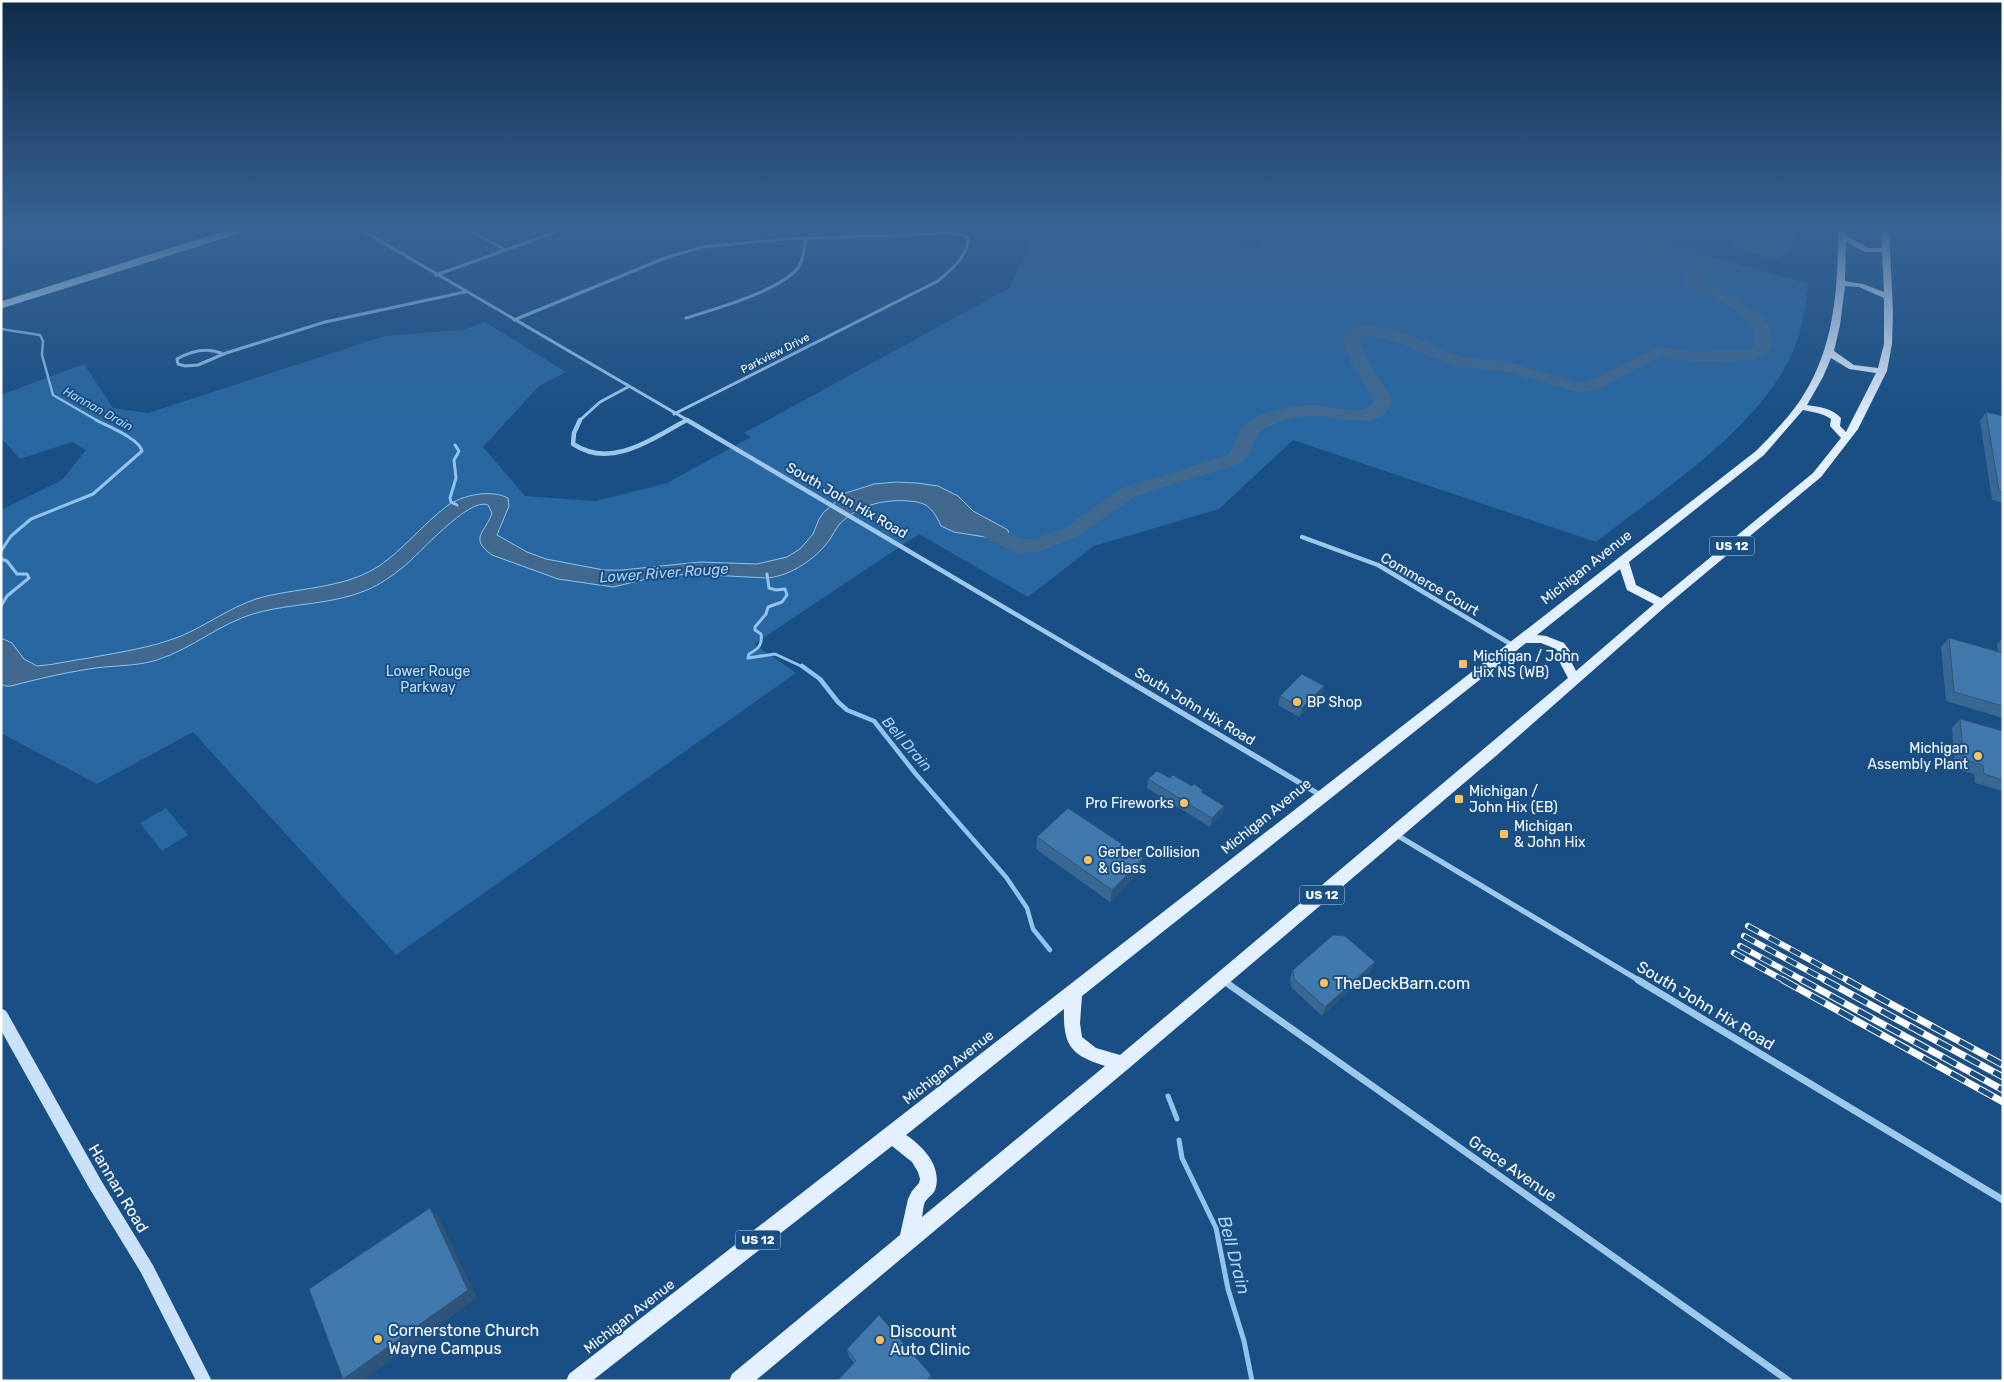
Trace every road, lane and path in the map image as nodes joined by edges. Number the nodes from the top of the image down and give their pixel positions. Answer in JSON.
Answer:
{"nodes":[{"id":1,"x":40,"y":292,"type":"edge"},
{"id":2,"x":464,"y":292,"type":"edge"},
{"id":3,"x":466,"y":292,"type":"edge"},
{"id":4,"x":581,"y":292,"type":"edge"},
{"id":5,"x":754,"y":292,"type":"edge"},
{"id":6,"x":917,"y":292,"type":"edge"},
{"id":7,"x":1841,"y":292,"type":"edge"},
{"id":8,"x":1878,"y":292,"type":"edge"},
{"id":9,"x":1889,"y":292,"type":"edge"},
{"id":10,"x":1889,"y":297,"type":"junction"},
{"id":11,"x":1,"y":305,"type":"edge"},
{"id":12,"x":686,"y":318,"type":"dead end"},
{"id":13,"x":514,"y":320,"type":"junction"},
{"id":14,"x":221,"y":353,"type":"junction"},
{"id":15,"x":1830,"y":353,"type":"junction"},
{"id":16,"x":1882,"y":371,"type":"junction"},
{"id":17,"x":628,"y":387,"type":"junction"},
{"id":18,"x":1802,"y":407,"type":"junction"},
{"id":19,"x":674,"y":414,"type":"junction"},
{"id":20,"x":685,"y":421,"type":"junction"},
{"id":21,"x":1846,"y":438,"type":"junction"},
{"id":22,"x":1302,"y":537,"type":"dead end"},
{"id":23,"x":1623,"y":561,"type":"junction"},
{"id":24,"x":1662,"y":603,"type":"junction"},
{"id":25,"x":1520,"y":643,"type":"junction"},
{"id":26,"x":1575,"y":680,"type":"junction"},
{"id":27,"x":1322,"y":796,"type":"junction"},
{"id":28,"x":1395,"y":834,"type":"junction"},
{"id":29,"x":1221,"y":979,"type":"junction"},
{"id":30,"x":1074,"y":992,"type":"junction"},
{"id":31,"x":1,"y":1016,"type":"edge"},
{"id":32,"x":1122,"y":1063,"type":"junction"},
{"id":33,"x":891,"y":1136,"type":"junction"},
{"id":34,"x":2003,"y":1200,"type":"edge"},
{"id":35,"x":909,"y":1238,"type":"junction"},
{"id":36,"x":744,"y":1379,"type":"edge"},
{"id":37,"x":204,"y":1381,"type":"edge"},
{"id":38,"x":576,"y":1381,"type":"edge"},
{"id":39,"x":1789,"y":1381,"type":"edge"}],
"edges":[{"from":1,"to":11,"type":"street"},
{"from":2,"to":14,"type":"street"},
{"from":3,"to":13,"type":"street","name":"South John Hix Road"},
{"from":4,"to":13,"type":"street"},
{"from":5,"to":12,"type":"street"},
{"from":6,"to":19,"type":"street","name":"Parkview Drive"},
{"from":7,"to":15,"type":"main road","name":"Michigan Avenue","number":"US 12"},
{"from":8,"to":10,"type":"main road"},
{"from":9,"to":10,"type":"main road","number":"US 12"},
{"from":10,"to":16,"type":"main road","number":"US 12"},
{"from":13,"to":17,"type":"street","name":"South John Hix Road"},
{"from":14,"to":14,"type":"street"},
{"from":15,"to":16,"type":"main road"},
{"from":15,"to":18,"type":"main road","name":"Michigan Avenue","number":"US 12"},
{"from":16,"to":21,"type":"main road","number":"US 12"},
{"from":17,"to":19,"type":"street","name":"South John Hix Road"},
{"from":17,"to":20,"type":"street"},
{"from":18,"to":21,"type":"main road"},
{"from":18,"to":23,"type":"main road","name":"Michigan Avenue","number":"US 12"},
{"from":19,"to":20,"type":"street","name":"South John Hix Road"},
{"from":20,"to":27,"type":"street","name":"South John Hix Road"},
{"from":21,"to":24,"type":"main road","number":"US 12"},
{"from":22,"to":25,"type":"street","name":"Commerce Court"},
{"from":23,"to":24,"type":"main road"},
{"from":23,"to":25,"type":"main road","name":"Michigan Avenue","number":"US 12"},
{"from":24,"to":26,"type":"main road","number":"US 12"},
{"from":25,"to":26,"type":"main road"},
{"from":25,"to":27,"type":"main road","name":"Michigan Avenue","number":"US 12"},
{"from":26,"to":28,"type":"main road","number":"US 12"},
{"from":27,"to":30,"type":"main road","name":"Michigan Avenue","number":"US 12"},
{"from":28,"to":29,"type":"main road","number":"US 12"},
{"from":28,"to":34,"type":"street","name":"South John Hix Road"},
{"from":29,"to":32,"type":"main road","number":"US 12"},
{"from":29,"to":39,"type":"street","name":"Grace Avenue"},
{"from":30,"to":32,"type":"main road"},
{"from":30,"to":33,"type":"main road","name":"Michigan Avenue","number":"US 12"},
{"from":31,"to":37,"type":"street","name":"Hannan Road"},
{"from":32,"to":35,"type":"main road","number":"US 12"},
{"from":33,"to":35,"type":"main road"},
{"from":33,"to":38,"type":"main road","name":"Michigan Avenue","number":"US 12"},
{"from":35,"to":36,"type":"main road","number":"US 12"}]}
